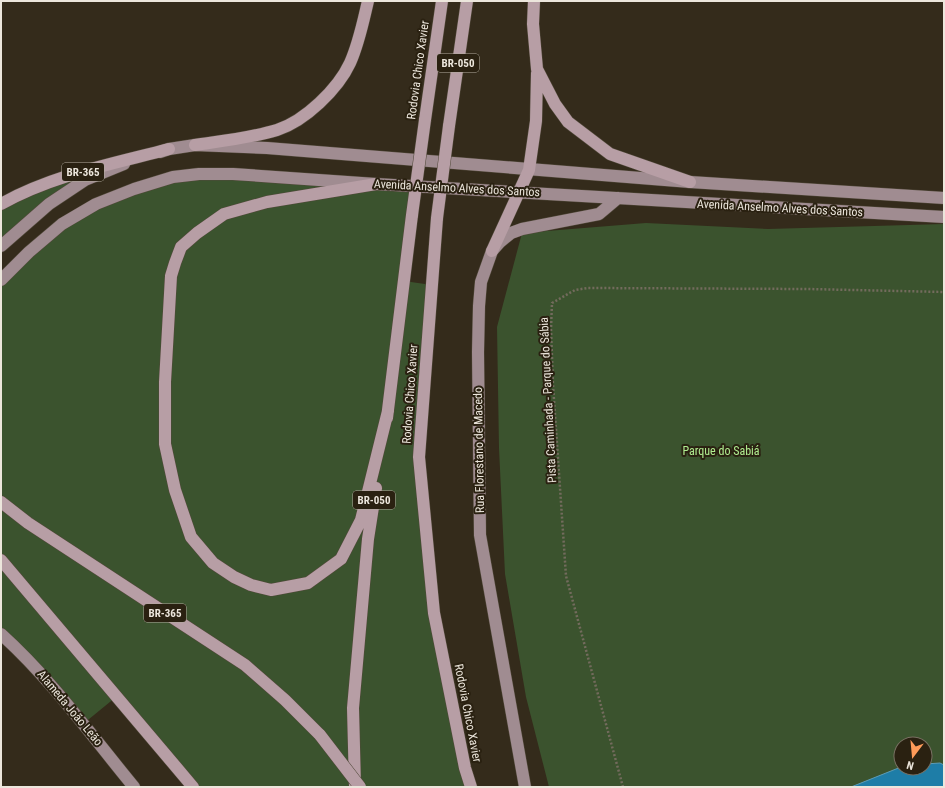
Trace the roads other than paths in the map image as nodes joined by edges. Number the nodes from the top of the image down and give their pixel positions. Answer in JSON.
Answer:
{"nodes":[{"id":1,"x":368,"y":1,"type":"edge"},
{"id":2,"x":442,"y":1,"type":"edge"},
{"id":3,"x":467,"y":1,"type":"edge"},
{"id":4,"x":534,"y":1,"type":"edge"},
{"id":5,"x":537,"y":69,"type":"junction"},
{"id":6,"x":195,"y":145,"type":"junction"},
{"id":7,"x":168,"y":149,"type":"junction"},
{"id":8,"x":529,"y":170,"type":"junction"},
{"id":9,"x":690,"y":182,"type":"junction"},
{"id":10,"x":376,"y":184,"type":"junction"},
{"id":11,"x":520,"y":192,"type":"junction"},
{"id":12,"x":618,"y":198,"type":"junction"},
{"id":13,"x":944,"y":198,"type":"edge"},
{"id":14,"x":1,"y":204,"type":"edge"},
{"id":15,"x":944,"y":217,"type":"edge"},
{"id":16,"x":1,"y":246,"type":"edge"},
{"id":17,"x":492,"y":251,"type":"junction"},
{"id":18,"x":1,"y":280,"type":"edge"},
{"id":19,"x":388,"y":410,"type":"junction"},
{"id":20,"x":1,"y":502,"type":"edge"},
{"id":21,"x":1,"y":560,"type":"edge"},
{"id":22,"x":1,"y":634,"type":"edge"},
{"id":23,"x":134,"y":787,"type":"edge"},
{"id":24,"x":193,"y":787,"type":"edge"},
{"id":25,"x":355,"y":787,"type":"edge"},
{"id":26,"x":360,"y":787,"type":"edge"},
{"id":27,"x":471,"y":787,"type":"edge"},
{"id":28,"x":525,"y":787,"type":"edge"}],
"edges":[{"from":1,"to":6,"type":"highway"},
{"from":2,"to":19,"type":"highway","name":"Rodovia Chico Xavier","number":"BR-050","bridge":true},
{"from":3,"to":27,"type":"highway","name":"Rodovia Chico Xavier","number":"BR-050","bridge":true},
{"from":4,"to":5,"type":"highway"},
{"from":5,"to":8,"type":"highway"},
{"from":5,"to":9,"type":"highway"},
{"from":6,"to":7,"type":"main road","name":"Avenida Anselmo Alves dos Santos"},
{"from":6,"to":8,"type":"main road","name":"Avenida Anselmo Alves dos Santos"},
{"from":7,"to":14,"type":"highway","number":"BR-365"},
{"from":7,"to":16,"type":"main road","name":"Avenida Anselmo Alves dos Santos"},
{"from":8,"to":9,"type":"main road","name":"Avenida Anselmo Alves dos Santos"},
{"from":8,"to":11,"type":"highway"},
{"from":9,"to":13,"type":"main road","name":"Avenida Anselmo Alves dos Santos"},
{"from":10,"to":11,"type":"main road","name":"Avenida Anselmo Alves dos Santos"},
{"from":10,"to":18,"type":"main road","name":"Avenida Anselmo Alves dos Santos"},
{"from":10,"to":19,"type":"highway"},
{"from":11,"to":12,"type":"main road","name":"Avenida Anselmo Alves dos Santos"},
{"from":11,"to":17,"type":"highway"},
{"from":12,"to":15,"type":"main road","name":"Avenida Anselmo Alves dos Santos"},
{"from":12,"to":17,"type":"main road","name":"Rua Florestano de Macedo"},
{"from":17,"to":28,"type":"main road","name":"Rua Florestano de Macedo"},
{"from":19,"to":25,"type":"highway","name":"Rodovia Chico Xavier","number":"BR-050"},
{"from":20,"to":26,"type":"highway","number":"BR-365","bridge":true},
{"from":21,"to":24,"type":"highway"},
{"from":22,"to":23,"type":"main road","name":"Alameda João Leão"}]}
